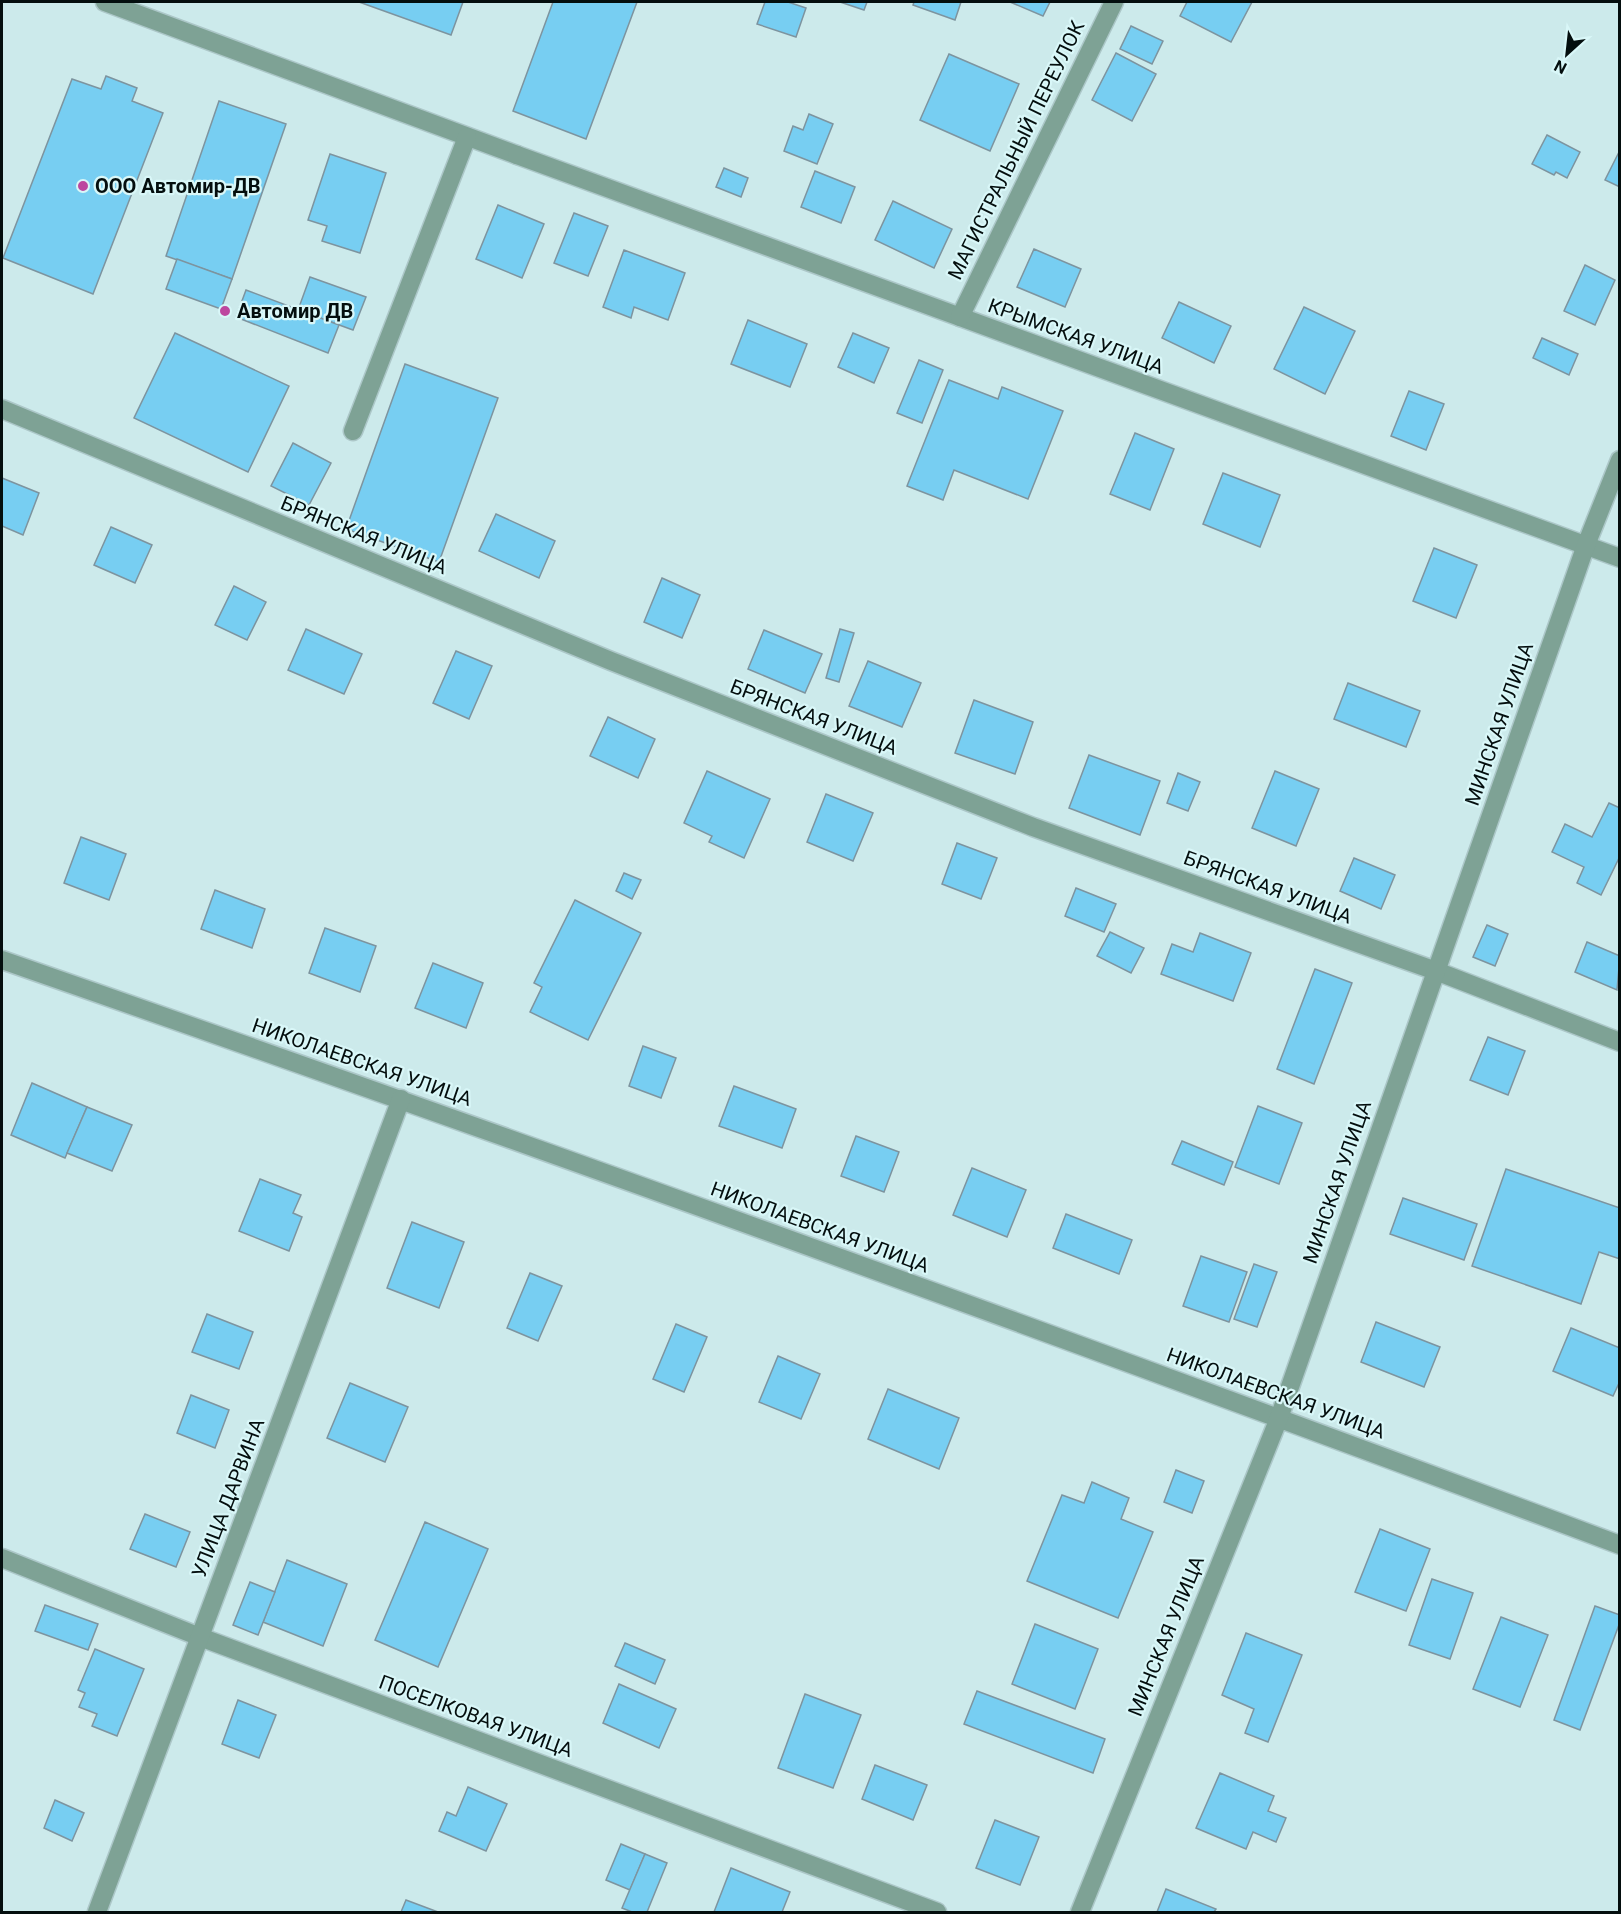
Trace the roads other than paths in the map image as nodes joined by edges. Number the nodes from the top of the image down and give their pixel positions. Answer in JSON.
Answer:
{"nodes":[{"id":1,"x":105,"y":2,"type":"edge"},
{"id":2,"x":1113,"y":2,"type":"edge"},
{"id":3,"x":467,"y":137,"type":"junction"},
{"id":4,"x":960,"y":317,"type":"junction"},
{"id":5,"x":2,"y":409,"type":"edge"},
{"id":6,"x":352,"y":432,"type":"dead end"},
{"id":7,"x":1620,"y":460,"type":"edge"},
{"id":8,"x":1586,"y":545,"type":"junction"},
{"id":9,"x":1620,"y":558,"type":"edge"},
{"id":10,"x":2,"y":960,"type":"edge"},
{"id":11,"x":1436,"y":970,"type":"junction"},
{"id":12,"x":1620,"y":1042,"type":"edge"},
{"id":13,"x":401,"y":1099,"type":"junction"},
{"id":14,"x":1279,"y":1418,"type":"junction"},
{"id":15,"x":1620,"y":1545,"type":"edge"},
{"id":16,"x":2,"y":1558,"type":"edge"},
{"id":17,"x":200,"y":1637,"type":"junction"},
{"id":18,"x":98,"y":1912,"type":"edge"},
{"id":19,"x":937,"y":1912,"type":"edge"},
{"id":20,"x":1080,"y":1912,"type":"edge"}],
"edges":[{"from":1,"to":3,"type":"street","name":"КРЫМСКАЯ УЛИЦА"},
{"from":2,"to":4,"type":"street","name":"МАГИСТРАЛЬНЫЙ ПЕРЕУЛОК"},
{"from":3,"to":4,"type":"street","name":"КРЫМСКАЯ УЛИЦА"},
{"from":3,"to":6,"type":"street"},
{"from":4,"to":8,"type":"street","name":"КРЫМСКАЯ УЛИЦА"},
{"from":5,"to":11,"type":"street","name":"БРЯНСКАЯ УЛИЦА"},
{"from":7,"to":8,"type":"street","name":"МИНСКАЯ УЛИЦА"},
{"from":8,"to":9,"type":"street","name":"КРЫМСКАЯ УЛИЦА"},
{"from":8,"to":11,"type":"street","name":"МИНСКАЯ УЛИЦА"},
{"from":10,"to":13,"type":"street","name":"НИКОЛАЕВСКАЯ УЛИЦА"},
{"from":11,"to":12,"type":"street","name":"БРЯНСКАЯ УЛИЦА"},
{"from":11,"to":14,"type":"street","name":"МИНСКАЯ УЛИЦА"},
{"from":13,"to":14,"type":"street","name":"НИКОЛАЕВСКАЯ УЛИЦА"},
{"from":13,"to":17,"type":"street","name":"УЛИЦА ДАРВИНА"},
{"from":14,"to":15,"type":"street","name":"НИКОЛАЕВСКАЯ УЛИЦА"},
{"from":14,"to":20,"type":"street","name":"МИНСКАЯ УЛИЦА"},
{"from":16,"to":17,"type":"street","name":"ПОСЕЛКОВАЯ УЛИЦА"},
{"from":17,"to":18,"type":"street","name":"УЛИЦА ДАРВИНА"},
{"from":17,"to":19,"type":"street","name":"ПОСЕЛКОВАЯ УЛИЦА"}]}
